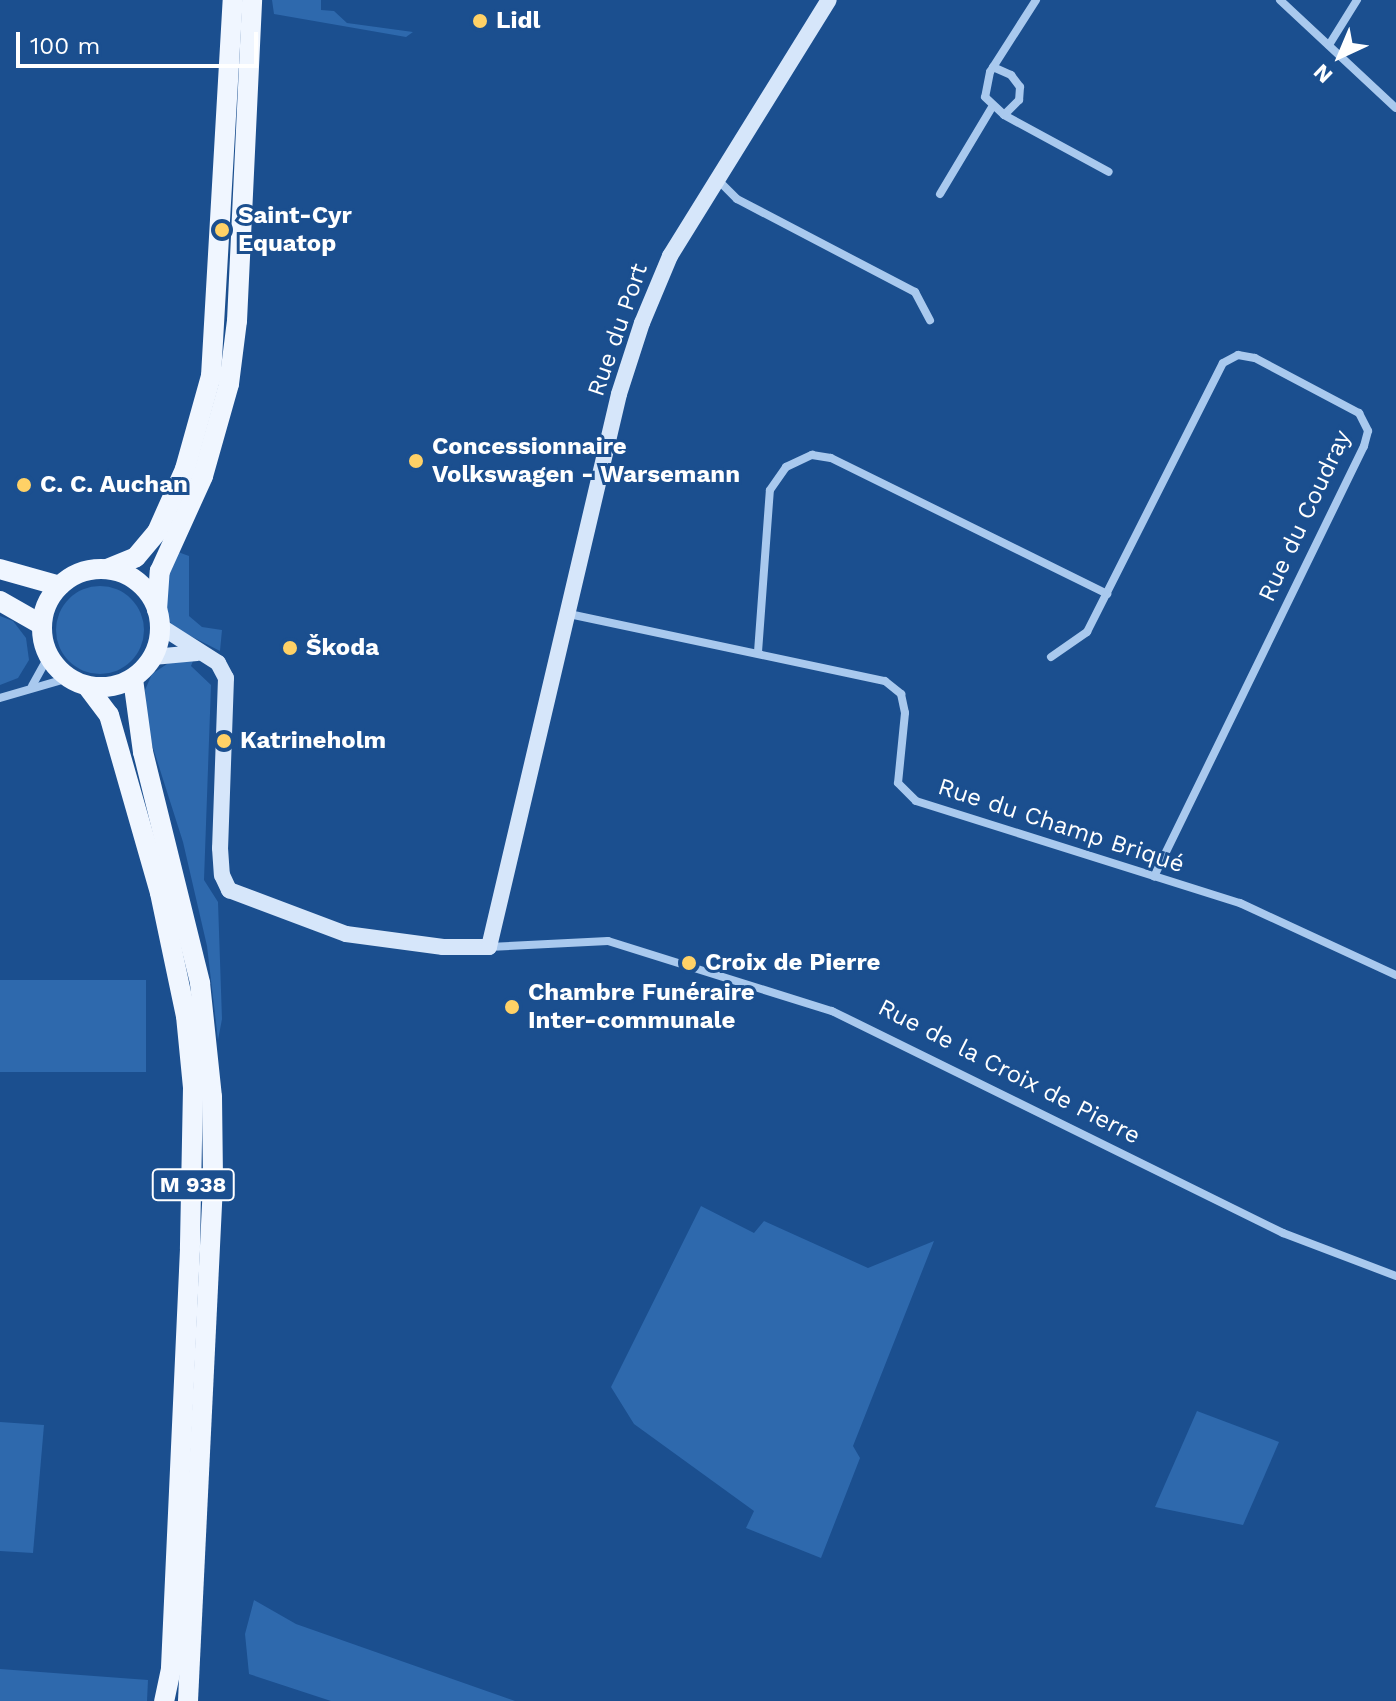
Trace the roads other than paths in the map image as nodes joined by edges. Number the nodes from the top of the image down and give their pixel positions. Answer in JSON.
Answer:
{"nodes":[{"id":1,"x":233,"y":0,"type":"edge"},
{"id":2,"x":252,"y":0,"type":"edge"},
{"id":3,"x":829,"y":0,"type":"edge"},
{"id":4,"x":1036,"y":0,"type":"edge"},
{"id":5,"x":1280,"y":0,"type":"edge"},
{"id":6,"x":1357,"y":0,"type":"edge"},
{"id":7,"x":1329,"y":45,"type":"junction"},
{"id":8,"x":993,"y":67,"type":"junction"},
{"id":9,"x":992,"y":107,"type":"junction"},
{"id":10,"x":1396,"y":108,"type":"edge"},
{"id":11,"x":1004,"y":115,"type":"junction"},
{"id":12,"x":1109,"y":172,"type":"dead end"},
{"id":13,"x":717,"y":179,"type":"junction"},
{"id":14,"x":940,"y":194,"type":"dead end"},
{"id":15,"x":930,"y":320,"type":"dead end"},
{"id":16,"x":0,"y":569,"type":"edge"},
{"id":17,"x":107,"y":569,"type":"junction"},
{"id":18,"x":60,"y":586,"type":"junction"},
{"id":19,"x":1107,"y":594,"type":"junction"},
{"id":20,"x":0,"y":601,"type":"edge"},
{"id":21,"x":569,"y":614,"type":"junction"},
{"id":22,"x":159,"y":618,"type":"junction"},
{"id":23,"x":42,"y":625,"type":"junction"},
{"id":24,"x":758,"y":652,"type":"junction"},
{"id":25,"x":198,"y":653,"type":"junction"},
{"id":26,"x":49,"y":655,"type":"junction"},
{"id":27,"x":153,"y":657,"type":"junction"},
{"id":28,"x":1051,"y":657,"type":"dead end"},
{"id":29,"x":133,"y":679,"type":"junction"},
{"id":30,"x":78,"y":682,"type":"junction"},
{"id":31,"x":32,"y":686,"type":"junction"},
{"id":32,"x":0,"y":698,"type":"edge"},
{"id":33,"x":1154,"y":876,"type":"junction"},
{"id":34,"x":489,"y":947,"type":"junction"},
{"id":35,"x":1396,"y":975,"type":"edge"},
{"id":36,"x":1396,"y":1276,"type":"edge"},
{"id":37,"x":164,"y":1701,"type":"edge"},
{"id":38,"x":188,"y":1701,"type":"edge"}],
"edges":[{"from":1,"to":17,"type":"main road"},
{"from":2,"to":22,"type":"main road"},
{"from":3,"to":13,"type":"street","name":"Rue du Port"},
{"from":4,"to":8,"type":"street"},
{"from":5,"to":7,"type":"street"},
{"from":6,"to":7,"type":"street"},
{"from":7,"to":10,"type":"street"},
{"from":8,"to":9,"type":"street"},
{"from":8,"to":11,"type":"street"},
{"from":9,"to":11,"type":"street"},
{"from":9,"to":14,"type":"street"},
{"from":11,"to":12,"type":"street"},
{"from":13,"to":15,"type":"street"},
{"from":13,"to":21,"type":"street","name":"Rue du Port"},
{"from":16,"to":18,"type":"main road"},
{"from":17,"to":18,"type":"main road"},
{"from":17,"to":22,"type":"main road"},
{"from":18,"to":23,"type":"main road"},
{"from":19,"to":24,"type":"street"},
{"from":19,"to":28,"type":"street","name":"Rue du Coudray"},
{"from":19,"to":33,"type":"street","name":"Rue du Coudray"},
{"from":20,"to":23,"type":"main road"},
{"from":21,"to":24,"type":"street","name":"Rue du Champ Briqué"},
{"from":21,"to":34,"type":"street","name":"Rue du Port"},
{"from":22,"to":25,"type":"street","name":"Rue de la Croix de Pierre"},
{"from":22,"to":27,"type":"main road"},
{"from":23,"to":26,"type":"main road"},
{"from":24,"to":33,"type":"street","name":"Rue du Champ Briqué"},
{"from":25,"to":27,"type":"street"},
{"from":25,"to":34,"type":"street","name":"Rue de la Croix de Pierre"},
{"from":26,"to":30,"type":"main road"},
{"from":26,"to":31,"type":"street"},
{"from":27,"to":29,"type":"main road"},
{"from":29,"to":30,"type":"main road"},
{"from":29,"to":38,"type":"main road","number":"M 938"},
{"from":30,"to":31,"type":"street"},
{"from":30,"to":37,"type":"main road","number":"M 938"},
{"from":31,"to":32,"type":"street"},
{"from":33,"to":35,"type":"street","name":"Rue du Champ Briqué"},
{"from":34,"to":36,"type":"street","name":"Rue de la Croix de Pierre"}]}
